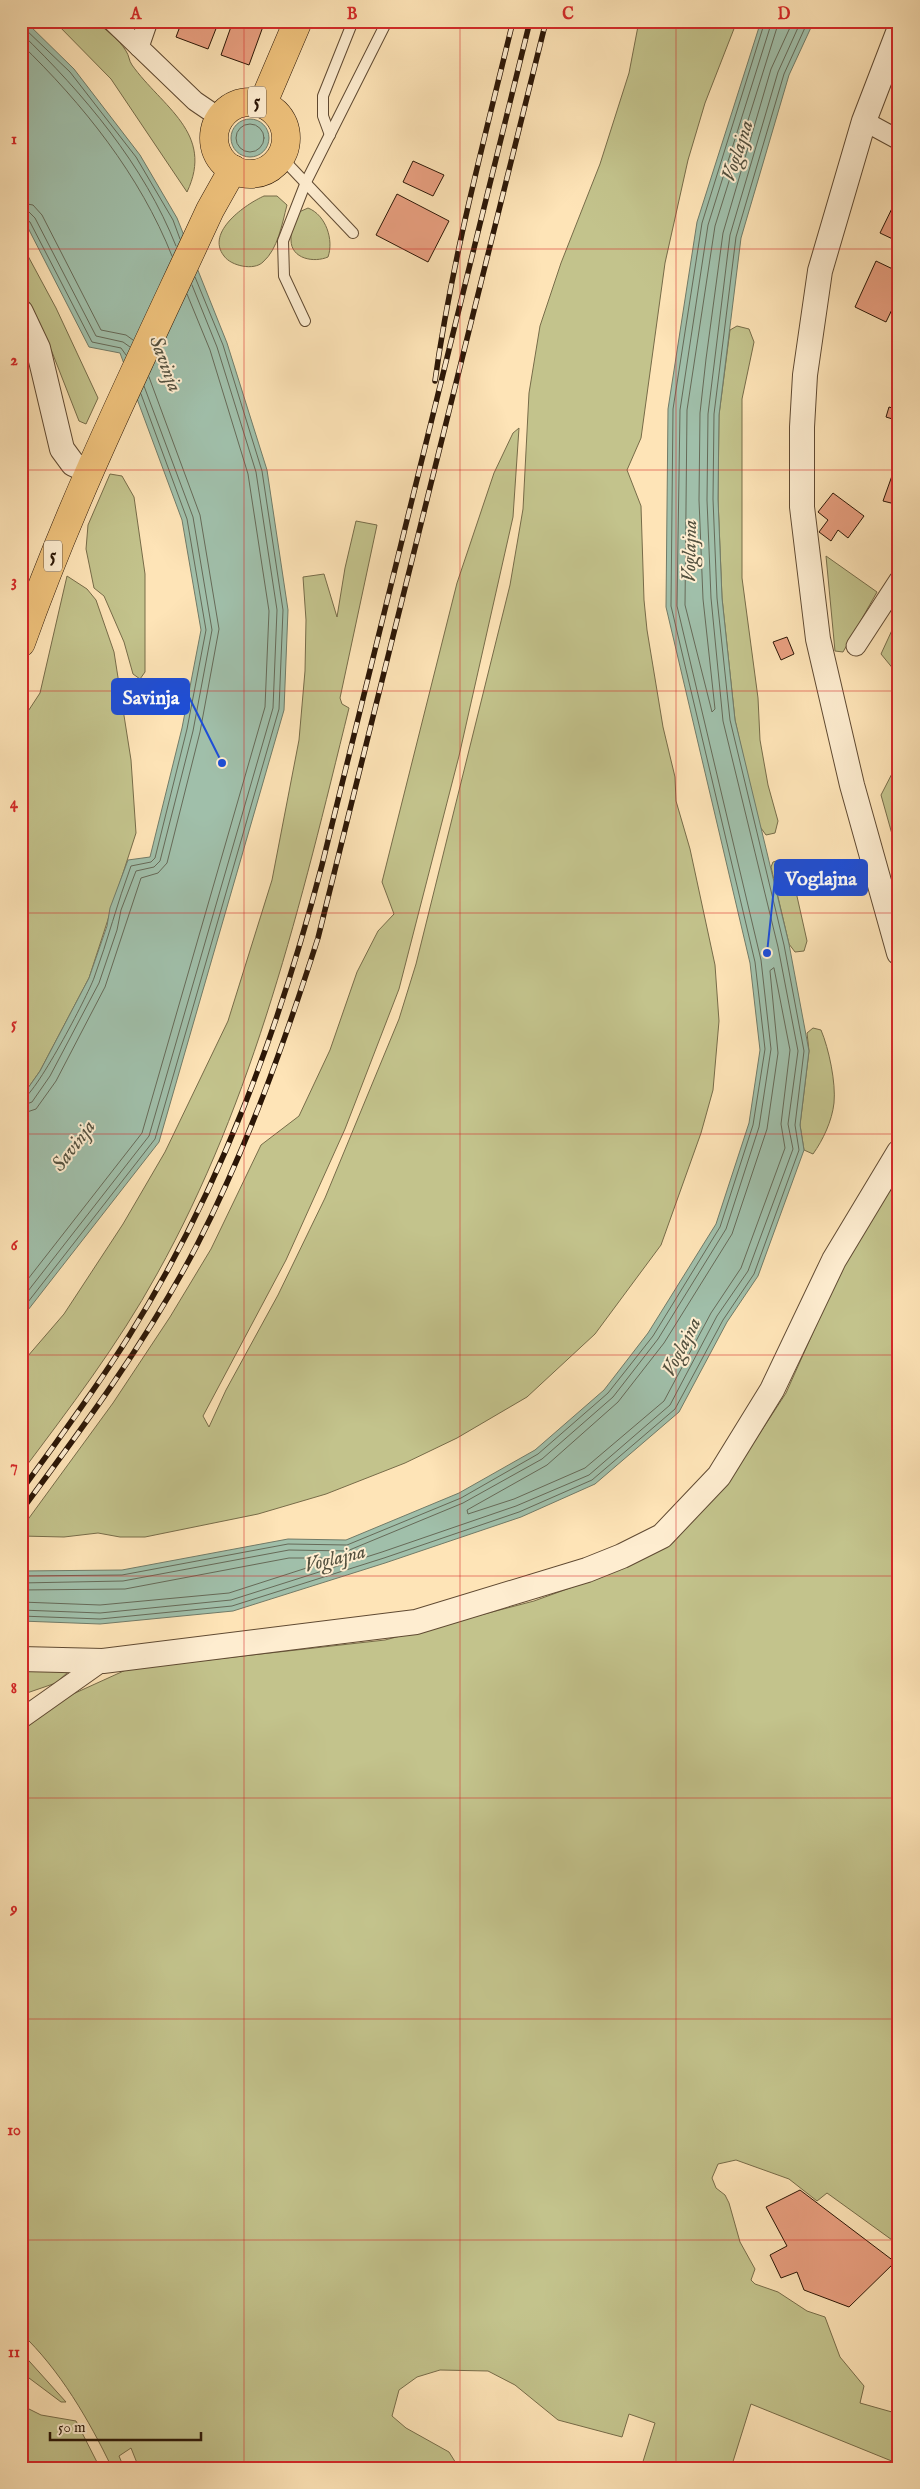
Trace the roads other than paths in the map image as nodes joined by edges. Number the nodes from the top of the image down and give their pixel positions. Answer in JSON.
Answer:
{"nodes":[{"id":1,"x":112,"y":21,"type":"edge"},
{"id":2,"x":148,"y":21,"type":"edge"},
{"id":3,"x":298,"y":21,"type":"edge"},
{"id":4,"x":353,"y":21,"type":"edge"},
{"id":5,"x":387,"y":21,"type":"edge"},
{"id":6,"x":899,"y":30,"type":"edge"},
{"id":7,"x":139,"y":47,"type":"junction"},
{"id":8,"x":263,"y":103,"type":"junction"},
{"id":9,"x":220,"y":118,"type":"junction"},
{"id":10,"x":864,"y":121,"type":"junction"},
{"id":11,"x":330,"y":135,"type":"junction"},
{"id":12,"x":899,"y":140,"type":"edge"},
{"id":13,"x":281,"y":156,"type":"junction"},
{"id":14,"x":233,"y":169,"type":"junction"},
{"id":15,"x":306,"y":182,"type":"junction"},
{"id":16,"x":353,"y":233,"type":"dead end"},
{"id":17,"x":21,"y":312,"type":"edge"},
{"id":18,"x":305,"y":321,"type":"dead end"},
{"id":19,"x":88,"y":471,"type":"junction"},
{"id":20,"x":899,"y":580,"type":"edge"},
{"id":21,"x":21,"y":643,"type":"edge"},
{"id":22,"x":856,"y":646,"type":"dead end"},
{"id":23,"x":899,"y":953,"type":"edge"},
{"id":24,"x":899,"y":1152,"type":"edge"},
{"id":25,"x":21,"y":1659,"type":"edge"},
{"id":26,"x":102,"y":1662,"type":"junction"},
{"id":27,"x":21,"y":1719,"type":"edge"}],
"edges":[{"from":1,"to":7,"type":"street"},
{"from":2,"to":7,"type":"street"},
{"from":3,"to":8,"type":"main road","number":"5"},
{"from":4,"to":11,"type":"lane"},
{"from":5,"to":11,"type":"lane"},
{"from":6,"to":10,"type":"street"},
{"from":7,"to":9,"type":"street"},
{"from":8,"to":9,"type":"main road","number":"5"},
{"from":8,"to":13,"type":"main road","number":"5"},
{"from":9,"to":14,"type":"main road"},
{"from":10,"to":12,"type":"street"},
{"from":10,"to":23,"type":"street"},
{"from":11,"to":15,"type":"lane"},
{"from":13,"to":14,"type":"main road"},
{"from":13,"to":15,"type":"lane"},
{"from":14,"to":19,"type":"main road","number":"5"},
{"from":15,"to":16,"type":"lane"},
{"from":15,"to":18,"type":"lane"},
{"from":17,"to":19,"type":"street"},
{"from":19,"to":21,"type":"main road","number":"5"},
{"from":20,"to":22,"type":"street"},
{"from":24,"to":26,"type":"street"},
{"from":25,"to":26,"type":"street"},
{"from":26,"to":27,"type":"street"}]}
